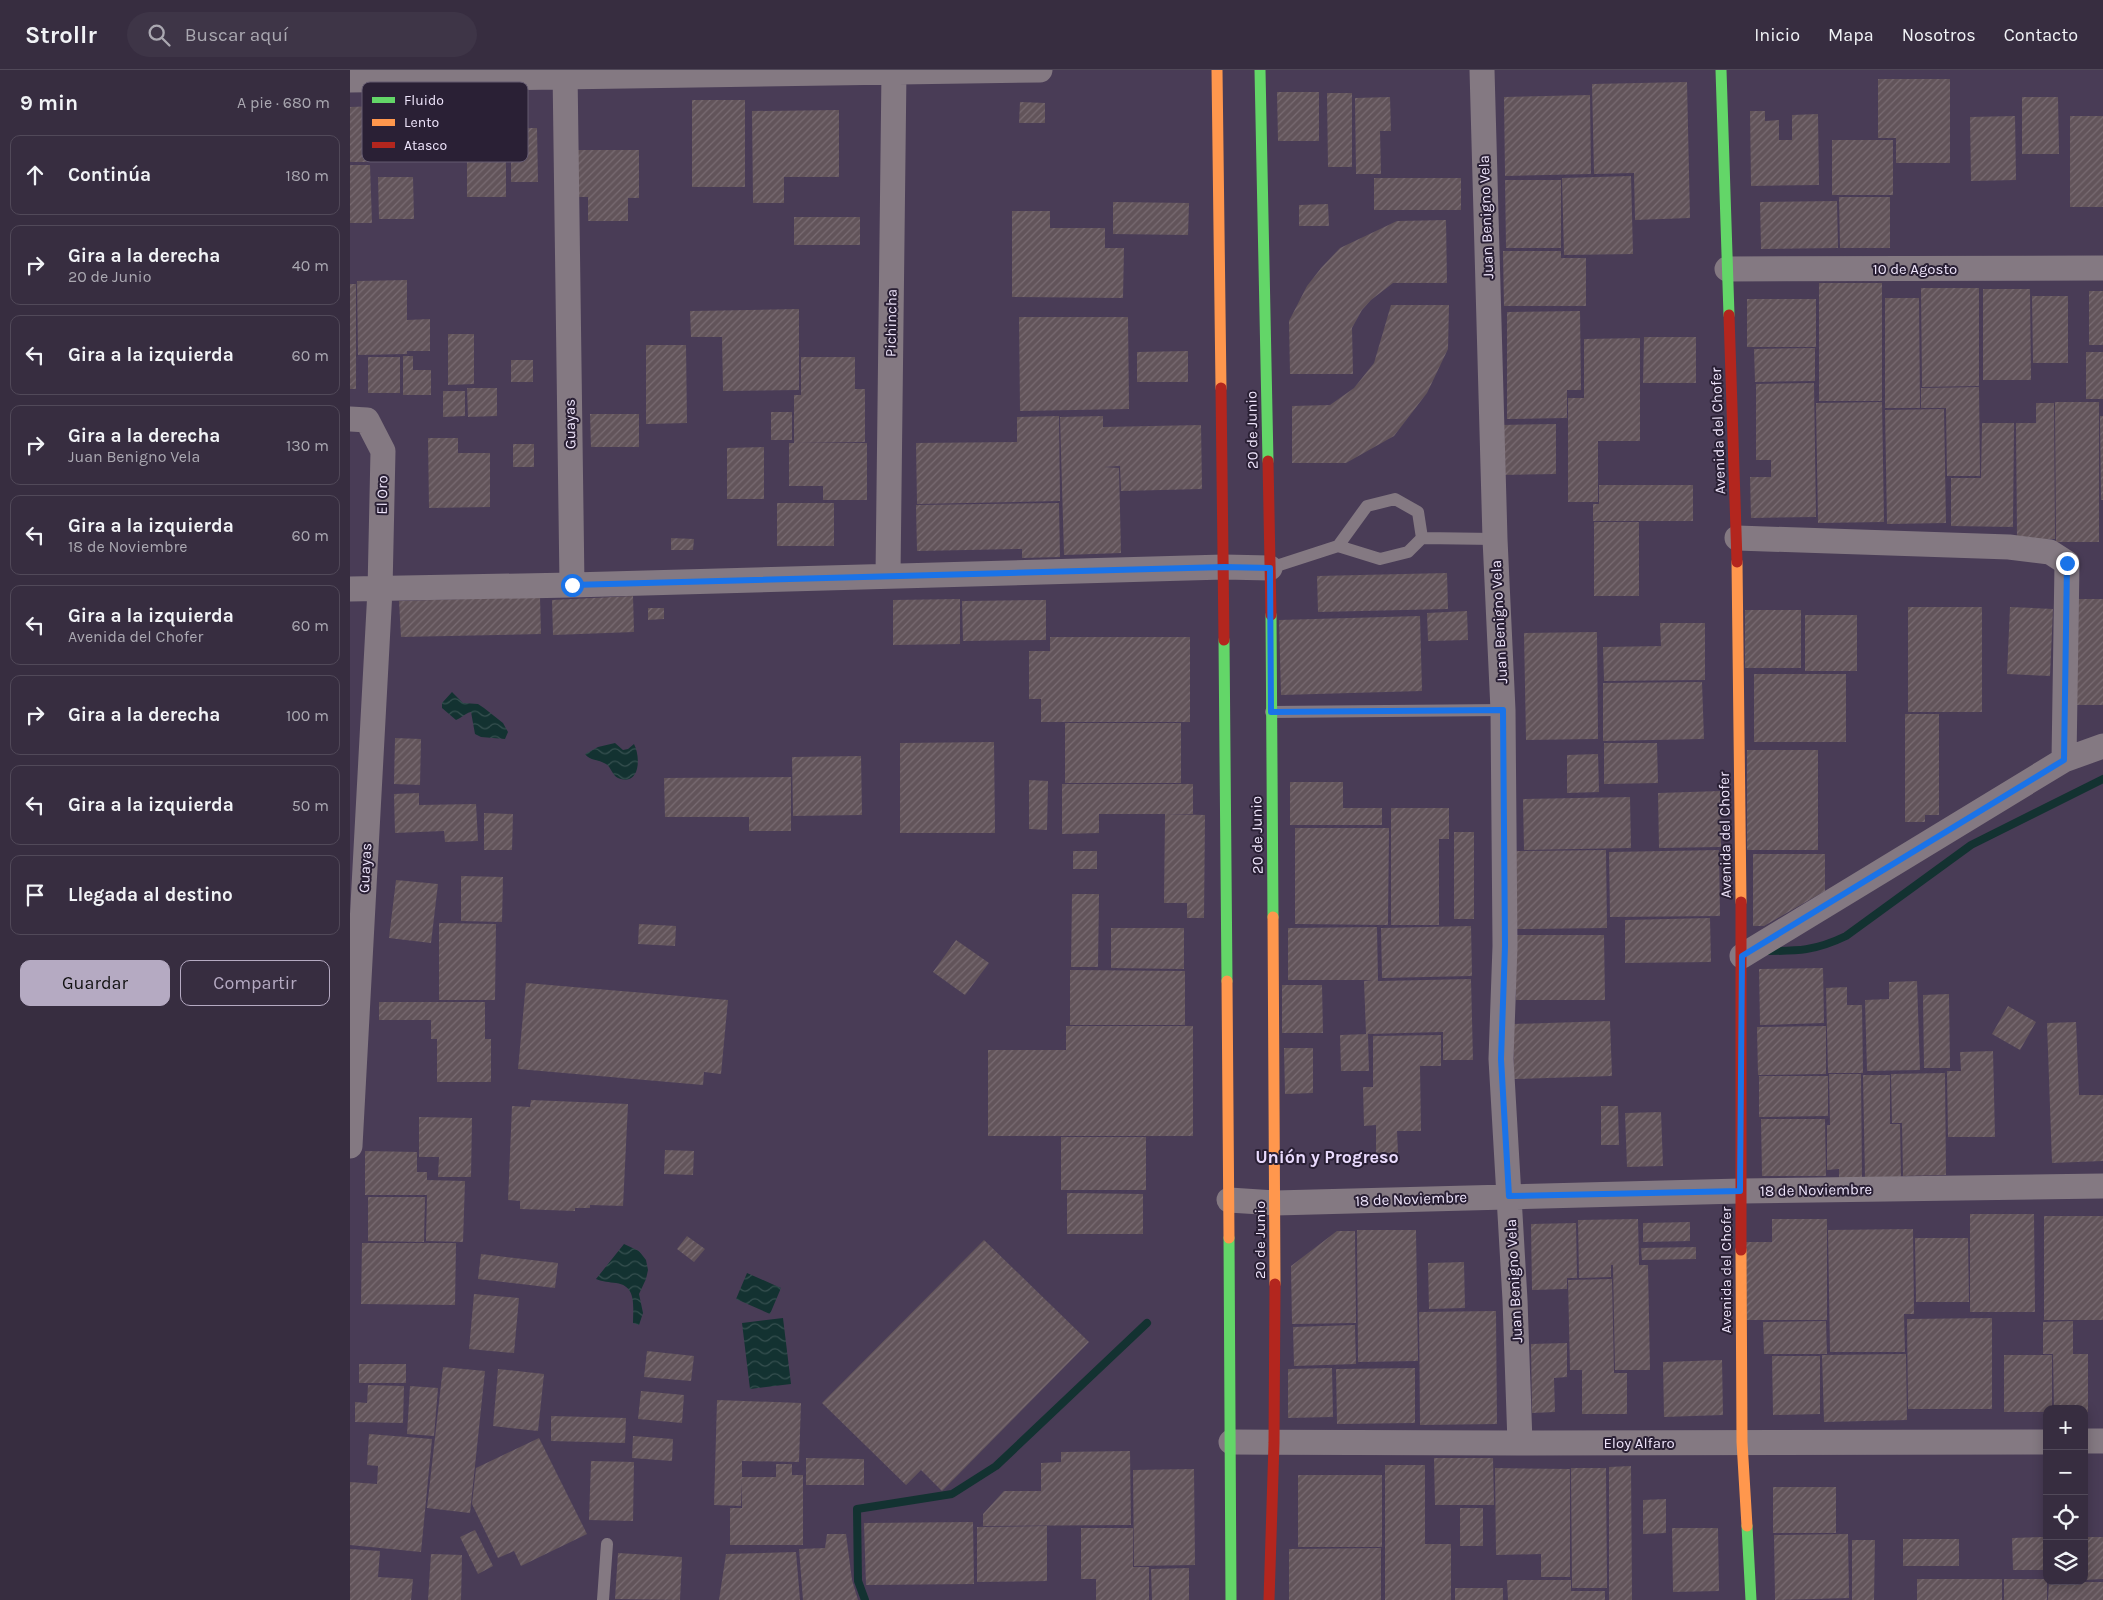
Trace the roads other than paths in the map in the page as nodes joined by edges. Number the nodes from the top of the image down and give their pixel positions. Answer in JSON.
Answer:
{"nodes":[{"id":1,"x":1040,"y":70,"type":"edge"},
{"id":2,"x":1217,"y":70,"type":"edge"},
{"id":3,"x":1260,"y":70,"type":"edge"},
{"id":4,"x":1482,"y":70,"type":"edge"},
{"id":5,"x":1721,"y":70,"type":"edge"},
{"id":6,"x":894,"y":71,"type":"edge"},
{"id":7,"x":565,"y":73,"type":"edge"},
{"id":8,"x":350,"y":80,"type":"edge"},
{"id":9,"x":2103,"y":268,"type":"edge"},
{"id":10,"x":1727,"y":269,"type":"junction"},
{"id":11,"x":350,"y":419,"type":"edge"},
{"id":12,"x":1422,"y":538,"type":"junction"},
{"id":13,"x":1737,"y":538,"type":"junction"},
{"id":14,"x":1496,"y":539,"type":"junction"},
{"id":15,"x":1338,"y":546,"type":"junction"},
{"id":16,"x":1224,"y":567,"type":"junction"},
{"id":17,"x":1270,"y":568,"type":"junction"},
{"id":18,"x":888,"y":576,"type":"junction"},
{"id":19,"x":572,"y":585,"type":"junction"},
{"id":20,"x":350,"y":589,"type":"edge"},
{"id":21,"x":380,"y":590,"type":"junction"},
{"id":22,"x":1503,"y":710,"type":"junction"},
{"id":23,"x":1271,"y":712,"type":"junction"},
{"id":24,"x":2103,"y":746,"type":"edge"},
{"id":25,"x":2064,"y":760,"type":"junction"},
{"id":26,"x":1742,"y":956,"type":"junction"},
{"id":27,"x":350,"y":1146,"type":"edge"},
{"id":28,"x":2103,"y":1186,"type":"edge"},
{"id":29,"x":1740,"y":1191,"type":"junction"},
{"id":30,"x":1509,"y":1196,"type":"junction"},
{"id":31,"x":1230,"y":1200,"type":"junction"},
{"id":32,"x":1275,"y":1203,"type":"junction"},
{"id":33,"x":2103,"y":1441,"type":"edge"},
{"id":34,"x":1231,"y":1442,"type":"junction"},
{"id":35,"x":1742,"y":1442,"type":"junction"},
{"id":36,"x":2043,"y":1442,"type":"edge"},
{"id":37,"x":2088,"y":1442,"type":"edge"},
{"id":38,"x":1274,"y":1443,"type":"junction"},
{"id":39,"x":1520,"y":1443,"type":"junction"},
{"id":40,"x":607,"y":1544,"type":"dead end"},
{"id":41,"x":603,"y":1600,"type":"edge"},
{"id":42,"x":1232,"y":1600,"type":"edge"},
{"id":43,"x":1269,"y":1600,"type":"edge"},
{"id":44,"x":1751,"y":1600,"type":"edge"}],
"edges":[{"from":1,"to":6,"type":"street"},
{"from":2,"to":16,"type":"street","name":"20 de Junio"},
{"from":3,"to":17,"type":"street","name":"20 de Junio"},
{"from":4,"to":14,"type":"street","name":"Juan Benigno Vela"},
{"from":5,"to":10,"type":"street","name":"Avenida del Chofer"},
{"from":6,"to":7,"type":"street"},
{"from":6,"to":18,"type":"street","name":"Pichincha"},
{"from":7,"to":8,"type":"street"},
{"from":7,"to":19,"type":"street","name":"Guayas"},
{"from":9,"to":10,"type":"street","name":"10 de Agosto"},
{"from":10,"to":13,"type":"street","name":"Avenida del Chofer"},
{"from":11,"to":21,"type":"street","name":"El Oro"},
{"from":12,"to":14,"type":"lane"},
{"from":12,"to":15,"type":"lane"},
{"from":12,"to":15,"type":"lane"},
{"from":13,"to":25,"type":"street"},
{"from":13,"to":26,"type":"street","name":"Avenida del Chofer"},
{"from":14,"to":22,"type":"street","name":"Juan Benigno Vela"},
{"from":15,"to":17,"type":"lane"},
{"from":16,"to":17,"type":"street"},
{"from":16,"to":18,"type":"street"},
{"from":16,"to":31,"type":"street","name":"20 de Junio"},
{"from":17,"to":23,"type":"street","name":"20 de Junio"},
{"from":18,"to":19,"type":"street"},
{"from":19,"to":21,"type":"street"},
{"from":20,"to":21,"type":"street"},
{"from":21,"to":27,"type":"street","name":"Guayas"},
{"from":22,"to":23,"type":"lane"},
{"from":22,"to":30,"type":"street","name":"Juan Benigno Vela"},
{"from":23,"to":32,"type":"street","name":"20 de Junio"},
{"from":24,"to":25,"type":"street"},
{"from":25,"to":26,"type":"street"},
{"from":26,"to":29,"type":"street","name":"Avenida del Chofer"},
{"from":28,"to":29,"type":"street","name":"18 de Noviembre"},
{"from":29,"to":30,"type":"street","name":"18 de Noviembre"},
{"from":29,"to":35,"type":"street","name":"Avenida del Chofer"},
{"from":30,"to":32,"type":"street","name":"18 de Noviembre"},
{"from":30,"to":39,"type":"street","name":"Juan Benigno Vela"},
{"from":31,"to":32,"type":"street","name":"18 de Noviembre"},
{"from":31,"to":34,"type":"street","name":"20 de Junio"},
{"from":32,"to":38,"type":"street","name":"20 de Junio"},
{"from":33,"to":37,"type":"street"},
{"from":34,"to":38,"type":"street","name":"Eloy Alfaro"},
{"from":34,"to":42,"type":"street","name":"20 de Junio"},
{"from":35,"to":36,"type":"street","name":"Eloy Alfaro"},
{"from":35,"to":39,"type":"street","name":"Eloy Alfaro"},
{"from":35,"to":44,"type":"street","name":"Avenida del Chofer"},
{"from":38,"to":39,"type":"street","name":"Eloy Alfaro"},
{"from":38,"to":43,"type":"street","name":"20 de Junio"},
{"from":40,"to":41,"type":"lane"}]}
